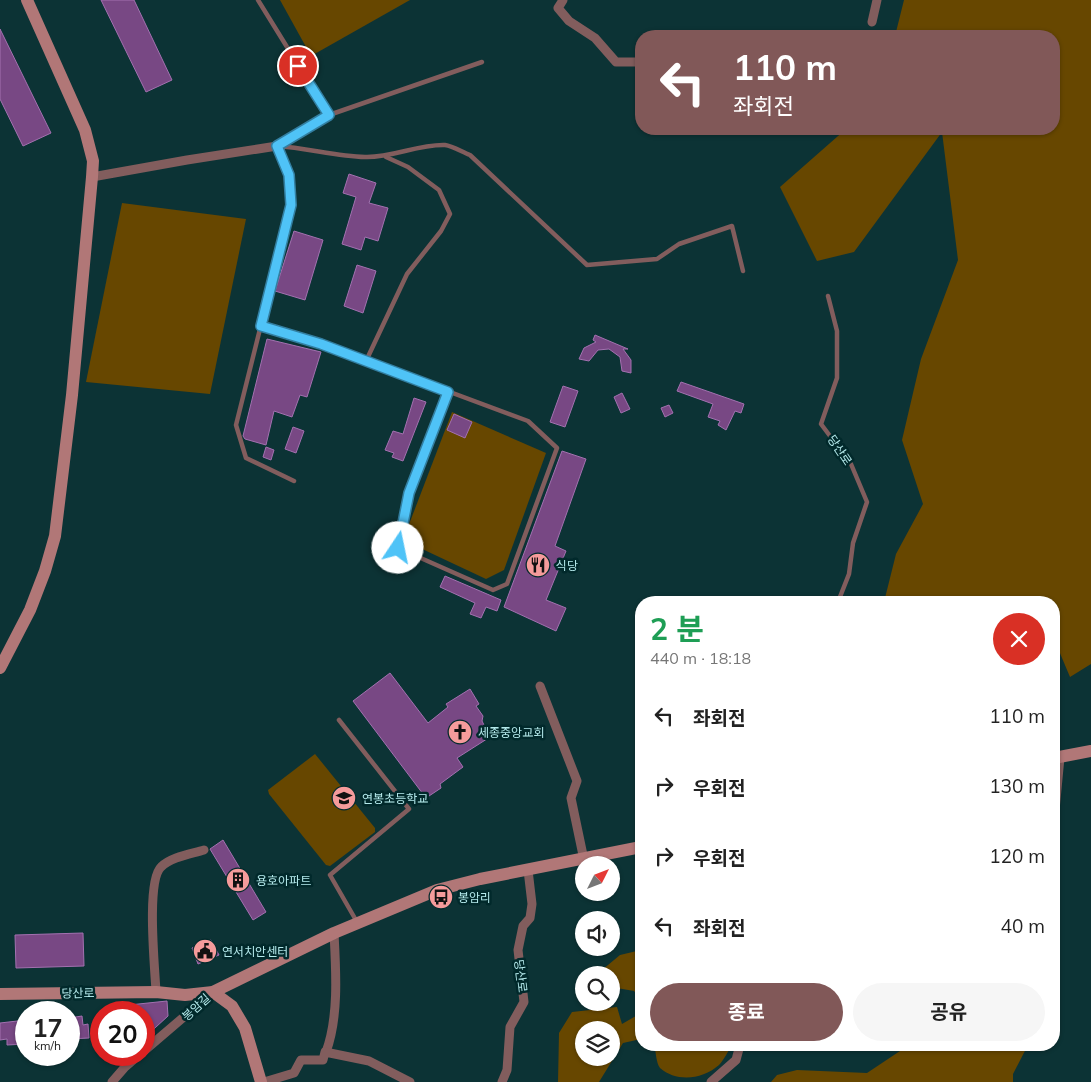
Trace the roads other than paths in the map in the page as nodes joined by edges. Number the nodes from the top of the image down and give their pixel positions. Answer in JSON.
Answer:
{"nodes":[{"id":1,"x":27,"y":0,"type":"edge"},
{"id":2,"x":258,"y":0,"type":"edge"},
{"id":3,"x":564,"y":0,"type":"edge"},
{"id":4,"x":877,"y":0,"type":"edge"},
{"id":5,"x":872,"y":22,"type":"dead end"},
{"id":6,"x":482,"y":62,"type":"dead end"},
{"id":7,"x":635,"y":62,"type":"edge"},
{"id":8,"x":329,"y":115,"type":"junction"},
{"id":9,"x":277,"y":146,"type":"junction"},
{"id":10,"x":385,"y":156,"type":"junction"},
{"id":11,"x":92,"y":177,"type":"junction"},
{"id":12,"x":743,"y":271,"type":"dead end"},
{"id":13,"x":828,"y":296,"type":"dead end"},
{"id":14,"x":261,"y":326,"type":"junction"},
{"id":15,"x":366,"y":361,"type":"junction"},
{"id":16,"x":448,"y":392,"type":"junction"},
{"id":17,"x":294,"y":481,"type":"dead end"},
{"id":18,"x":840,"y":596,"type":"edge"},
{"id":19,"x":0,"y":668,"type":"edge"},
{"id":20,"x":540,"y":686,"type":"dead end"},
{"id":21,"x":339,"y":720,"type":"dead end"},
{"id":22,"x":1091,"y":751,"type":"edge"},
{"id":23,"x":1060,"y":757,"type":"edge"},
{"id":24,"x":635,"y":848,"type":"edge"},
{"id":25,"x":204,"y":850,"type":"dead end"},
{"id":26,"x":583,"y":856,"type":"edge"},
{"id":27,"x":602,"y":856,"type":"edge"},
{"id":28,"x":575,"y":862,"type":"edge"},
{"id":29,"x":528,"y":870,"type":"junction"},
{"id":30,"x":358,"y":923,"type":"junction"},
{"id":31,"x":334,"y":933,"type":"junction"},
{"id":32,"x":156,"y":992,"type":"junction"},
{"id":33,"x":213,"y":992,"type":"junction"},
{"id":34,"x":0,"y":994,"type":"edge"},
{"id":35,"x":155,"y":1042,"type":"edge"},
{"id":36,"x":738,"y":1051,"type":"edge"},
{"id":37,"x":326,"y":1052,"type":"junction"},
{"id":38,"x":126,"y":1066,"type":"edge"},
{"id":39,"x":112,"y":1082,"type":"edge"},
{"id":40,"x":262,"y":1082,"type":"edge"},
{"id":41,"x":410,"y":1082,"type":"edge"},
{"id":42,"x":502,"y":1082,"type":"edge"},
{"id":43,"x":711,"y":1082,"type":"edge"}],
"edges":[{"from":1,"to":11,"type":"street"},
{"from":2,"to":8,"type":"lane"},
{"from":3,"to":7,"type":"street"},
{"from":4,"to":5,"type":"street"},
{"from":6,"to":8,"type":"lane"},
{"from":8,"to":9,"type":"lane"},
{"from":9,"to":10,"type":"lane"},
{"from":9,"to":11,"type":"street"},
{"from":9,"to":14,"type":"lane"},
{"from":10,"to":12,"type":"lane"},
{"from":10,"to":15,"type":"lane"},
{"from":11,"to":19,"type":"street"},
{"from":13,"to":18,"type":"lane","name":"당산로"},
{"from":14,"to":15,"type":"lane"},
{"from":14,"to":17,"type":"lane"},
{"from":15,"to":16,"type":"lane"},
{"from":16,"to":16,"type":"lane"},
{"from":20,"to":26,"type":"street"},
{"from":21,"to":30,"type":"lane"},
{"from":22,"to":23,"type":"street"},
{"from":24,"to":27,"type":"street","name":"당산로"},
{"from":25,"to":32,"type":"street"},
{"from":28,"to":29,"type":"street","name":"당산로"},
{"from":29,"to":30,"type":"street","name":"당산로"},
{"from":29,"to":42,"type":"street","name":"당산로"},
{"from":30,"to":31,"type":"street","name":"당산로"},
{"from":31,"to":33,"type":"street","name":"당산로"},
{"from":31,"to":37,"type":"street"},
{"from":32,"to":33,"type":"street","name":"당산로"},
{"from":32,"to":34,"type":"street","name":"당산로"},
{"from":33,"to":35,"type":"street","name":"봉암길"},
{"from":33,"to":40,"type":"street","name":"봉암길"},
{"from":36,"to":43,"type":"street"},
{"from":37,"to":40,"type":"street","name":"봉암길"},
{"from":37,"to":41,"type":"street"},
{"from":38,"to":39,"type":"street"}]}
